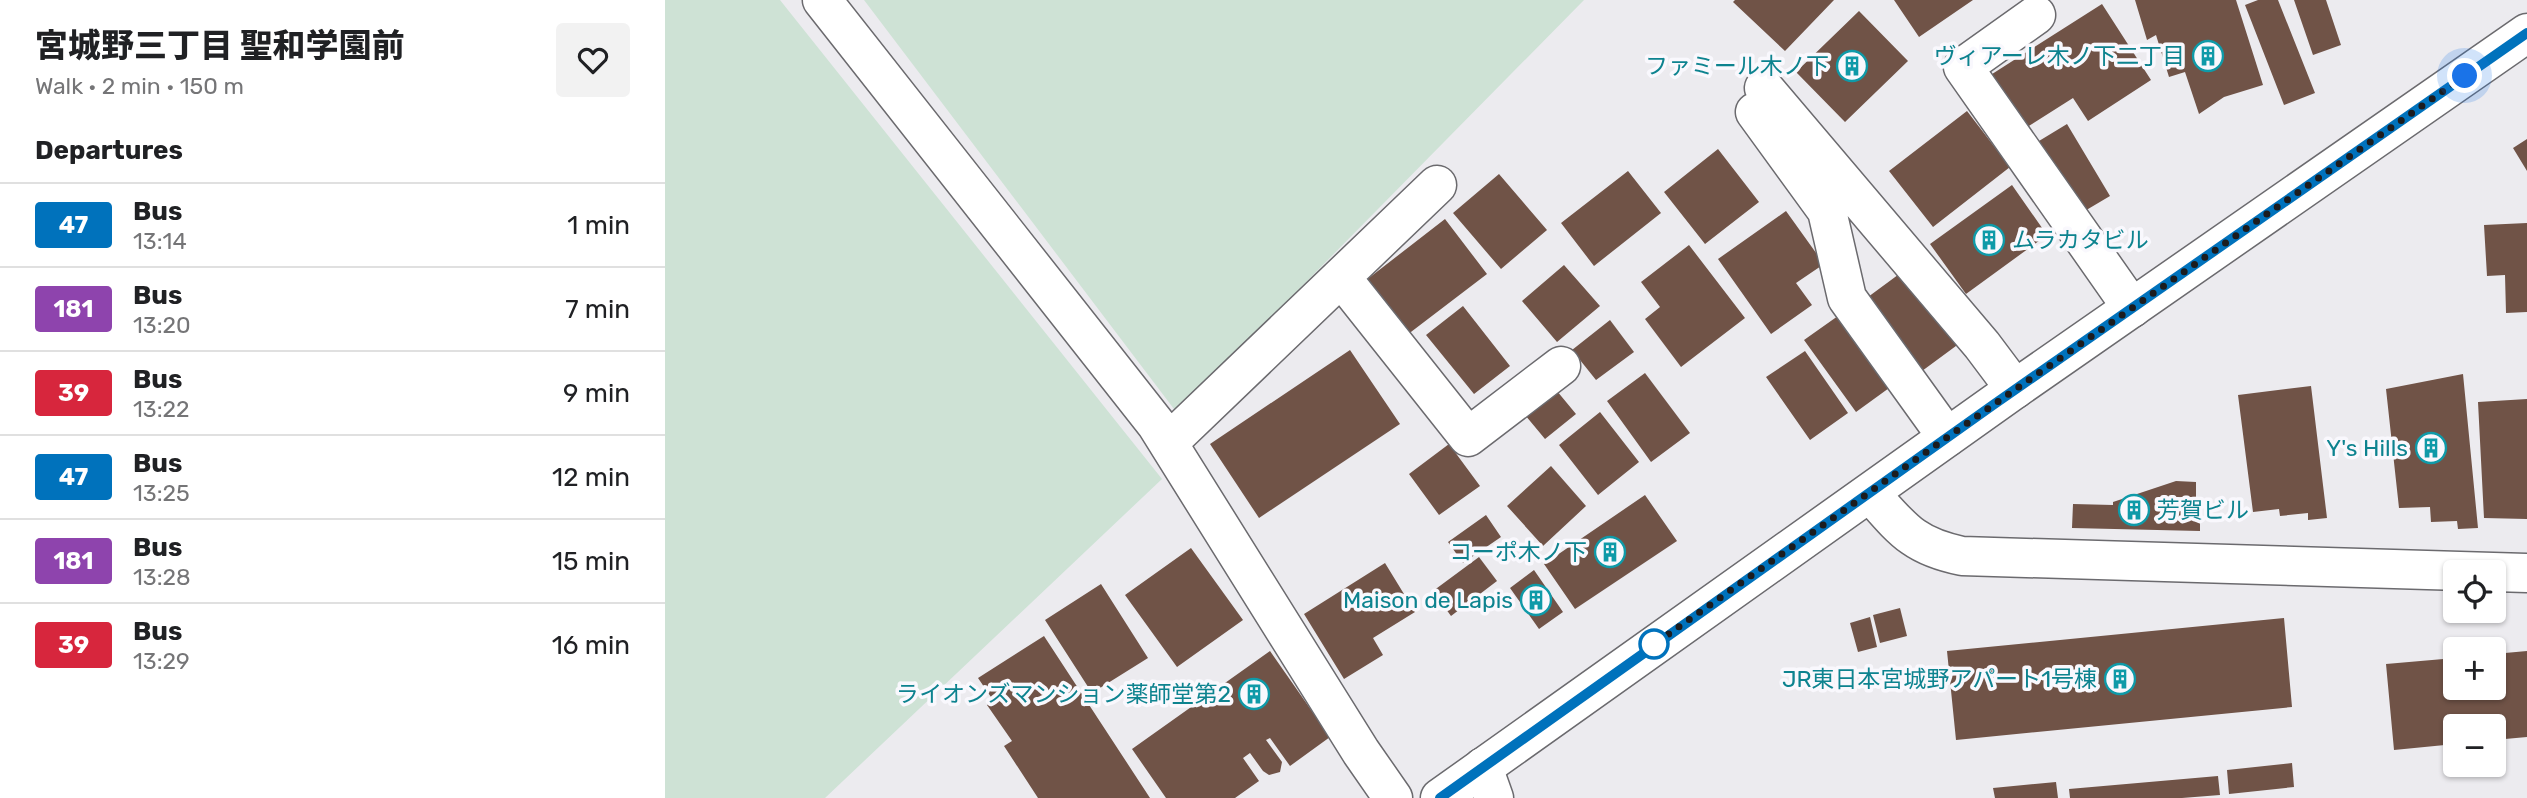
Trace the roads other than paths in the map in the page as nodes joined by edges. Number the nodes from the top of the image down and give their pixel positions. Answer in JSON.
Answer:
{"nodes":[{"id":1,"x":822,"y":0,"type":"edge"},
{"id":2,"x":2036,"y":15,"type":"dead end"},
{"id":3,"x":2527,"y":33,"type":"edge"},
{"id":4,"x":1437,"y":184,"type":"dead end"},
{"id":5,"x":1341,"y":277,"type":"junction"},
{"id":6,"x":2132,"y":308,"type":"junction"},
{"id":7,"x":1561,"y":366,"type":"dead end"},
{"id":8,"x":2015,"y":389,"type":"junction"},
{"id":9,"x":1947,"y":437,"type":"junction"},
{"id":10,"x":1168,"y":443,"type":"junction"},
{"id":11,"x":1870,"y":493,"type":"junction"},
{"id":12,"x":2527,"y":573,"type":"edge"},
{"id":13,"x":1488,"y":783,"type":"edge"},
{"id":14,"x":1394,"y":798,"type":"edge"},
{"id":15,"x":1440,"y":798,"type":"edge"}],
"edges":[{"from":1,"to":10,"type":"street"},
{"from":2,"to":6,"type":"street"},
{"from":3,"to":6,"type":"street"},
{"from":4,"to":5,"type":"street"},
{"from":5,"to":7,"type":"street"},
{"from":5,"to":10,"type":"street"},
{"from":6,"to":8,"type":"street"},
{"from":8,"to":9,"type":"street"},
{"from":8,"to":9,"type":"street"},
{"from":9,"to":11,"type":"street"},
{"from":10,"to":14,"type":"street"},
{"from":11,"to":12,"type":"street"},
{"from":11,"to":13,"type":"street"},
{"from":13,"to":15,"type":"street"}]}
